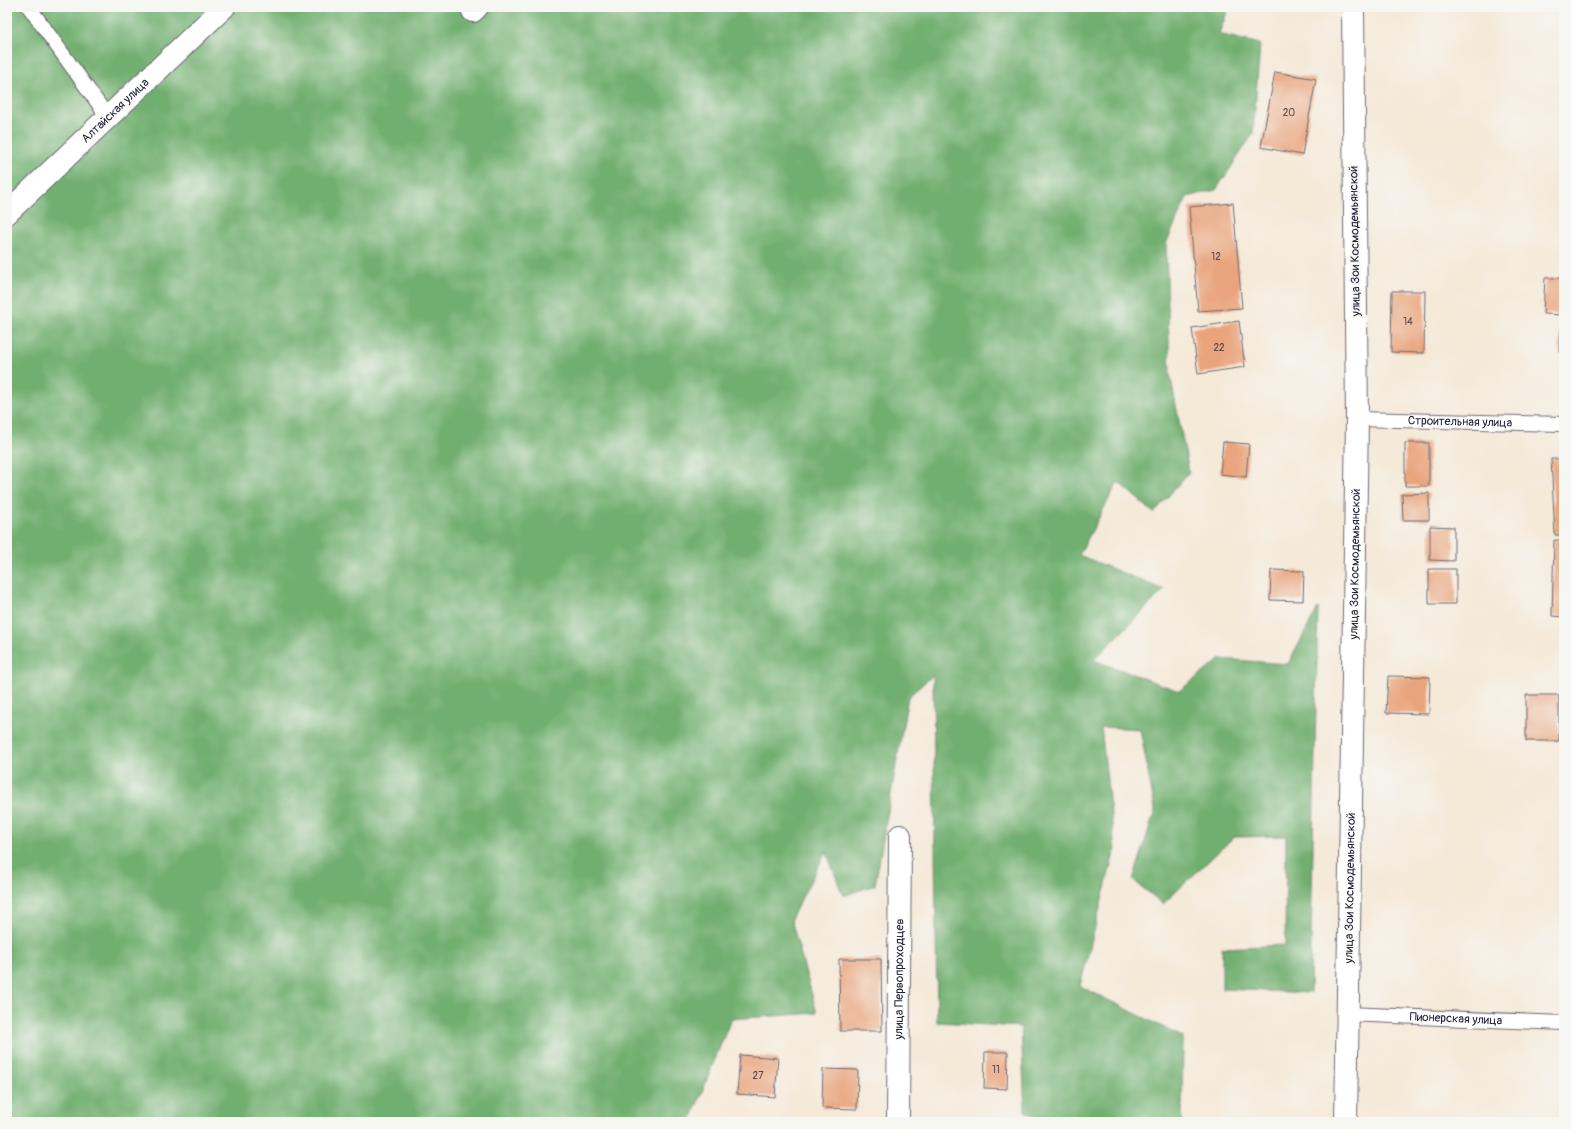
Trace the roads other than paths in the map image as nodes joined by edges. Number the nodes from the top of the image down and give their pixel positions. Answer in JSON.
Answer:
{"nodes":[{"id":1,"x":29,"y":7,"type":"edge"},
{"id":2,"x":224,"y":7,"type":"edge"},
{"id":3,"x":1353,"y":7,"type":"edge"},
{"id":4,"x":108,"y":117,"type":"junction"},
{"id":5,"x":7,"y":213,"type":"edge"},
{"id":6,"x":1356,"y":419,"type":"junction"},
{"id":7,"x":1564,"y":424,"type":"edge"},
{"id":8,"x":900,"y":836,"type":"dead end"},
{"id":9,"x":1347,"y":1014,"type":"junction"},
{"id":10,"x":1564,"y":1023,"type":"edge"},
{"id":11,"x":898,"y":1122,"type":"edge"},
{"id":12,"x":1346,"y":1122,"type":"edge"}],
"edges":[{"from":1,"to":4,"type":"lane"},
{"from":2,"to":4,"type":"street","name":"Алтайская улица"},
{"from":3,"to":6,"type":"street","name":"улица Зои Космодемьянской"},
{"from":4,"to":5,"type":"street","name":"Алтайская улица"},
{"from":6,"to":7,"type":"lane","name":"Строительная улица"},
{"from":6,"to":9,"type":"street","name":"улица Зои Космодемьянской"},
{"from":8,"to":11,"type":"street","name":"улица Первопроходцев"},
{"from":9,"to":10,"type":"lane","name":"Пионерская улица"},
{"from":9,"to":12,"type":"street","name":"улица Зои Космодемьянской"}]}
